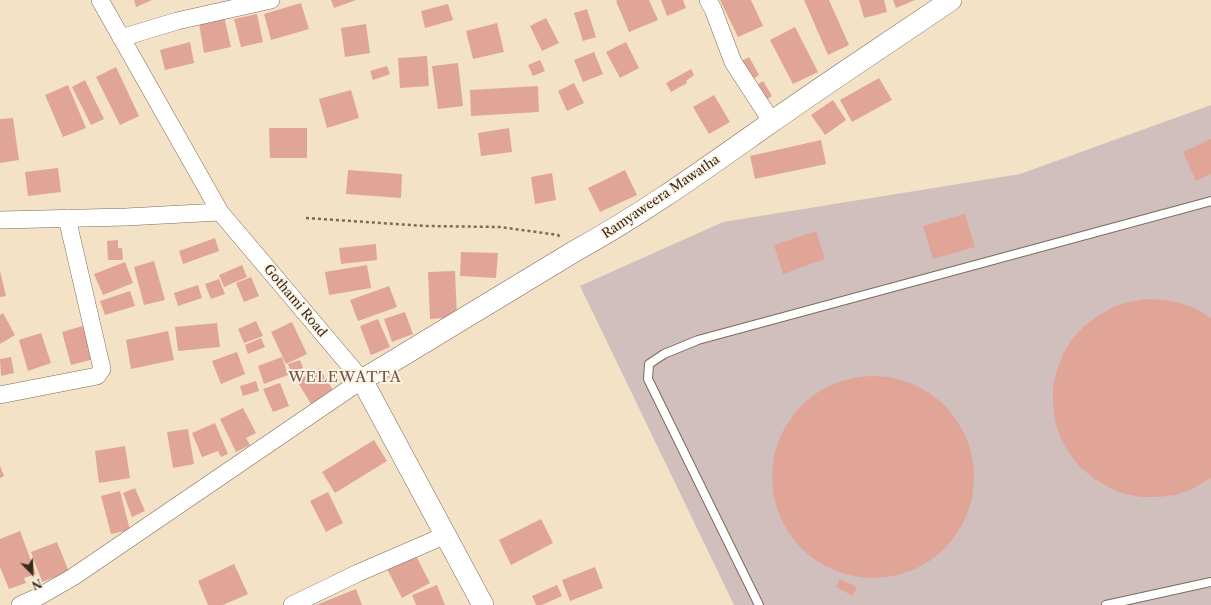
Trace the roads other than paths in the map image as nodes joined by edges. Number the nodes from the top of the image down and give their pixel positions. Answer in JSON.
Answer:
{"nodes":[{"id":1,"x":100,"y":0,"type":"edge"},
{"id":2,"x":272,"y":0,"type":"edge"},
{"id":3,"x":708,"y":0,"type":"edge"},
{"id":4,"x":951,"y":0,"type":"edge"},
{"id":5,"x":121,"y":38,"type":"junction"},
{"id":6,"x":772,"y":122,"type":"junction"},
{"id":7,"x":1211,"y":201,"type":"edge"},
{"id":8,"x":220,"y":212,"type":"junction"},
{"id":9,"x":67,"y":218,"type":"junction"},
{"id":10,"x":0,"y":220,"type":"edge"},
{"id":11,"x":362,"y":380,"type":"junction"},
{"id":12,"x":0,"y":395,"type":"edge"},
{"id":13,"x":446,"y":535,"type":"junction"},
{"id":14,"x":1211,"y":582,"type":"edge"},
{"id":15,"x":20,"y":605,"type":"edge"},
{"id":16,"x":292,"y":605,"type":"edge"},
{"id":17,"x":483,"y":605,"type":"edge"},
{"id":18,"x":758,"y":605,"type":"edge"},
{"id":19,"x":1106,"y":605,"type":"edge"}],
"edges":[{"from":1,"to":5,"type":"street","name":"Gothami Road"},
{"from":2,"to":5,"type":"street"},
{"from":3,"to":6,"type":"street"},
{"from":4,"to":6,"type":"street","name":"Ramyaweera Mawatha"},
{"from":5,"to":8,"type":"street","name":"Gothami Road"},
{"from":6,"to":11,"type":"street","name":"Ramyaweera Mawatha"},
{"from":7,"to":18,"type":"lane"},
{"from":8,"to":9,"type":"street"},
{"from":8,"to":11,"type":"street","name":"Gothami Road"},
{"from":9,"to":10,"type":"street"},
{"from":9,"to":12,"type":"street"},
{"from":11,"to":13,"type":"street","name":"Gothami Road"},
{"from":11,"to":15,"type":"street"},
{"from":13,"to":16,"type":"street"},
{"from":13,"to":17,"type":"street","name":"Gothami Road"},
{"from":14,"to":19,"type":"lane"}]}
